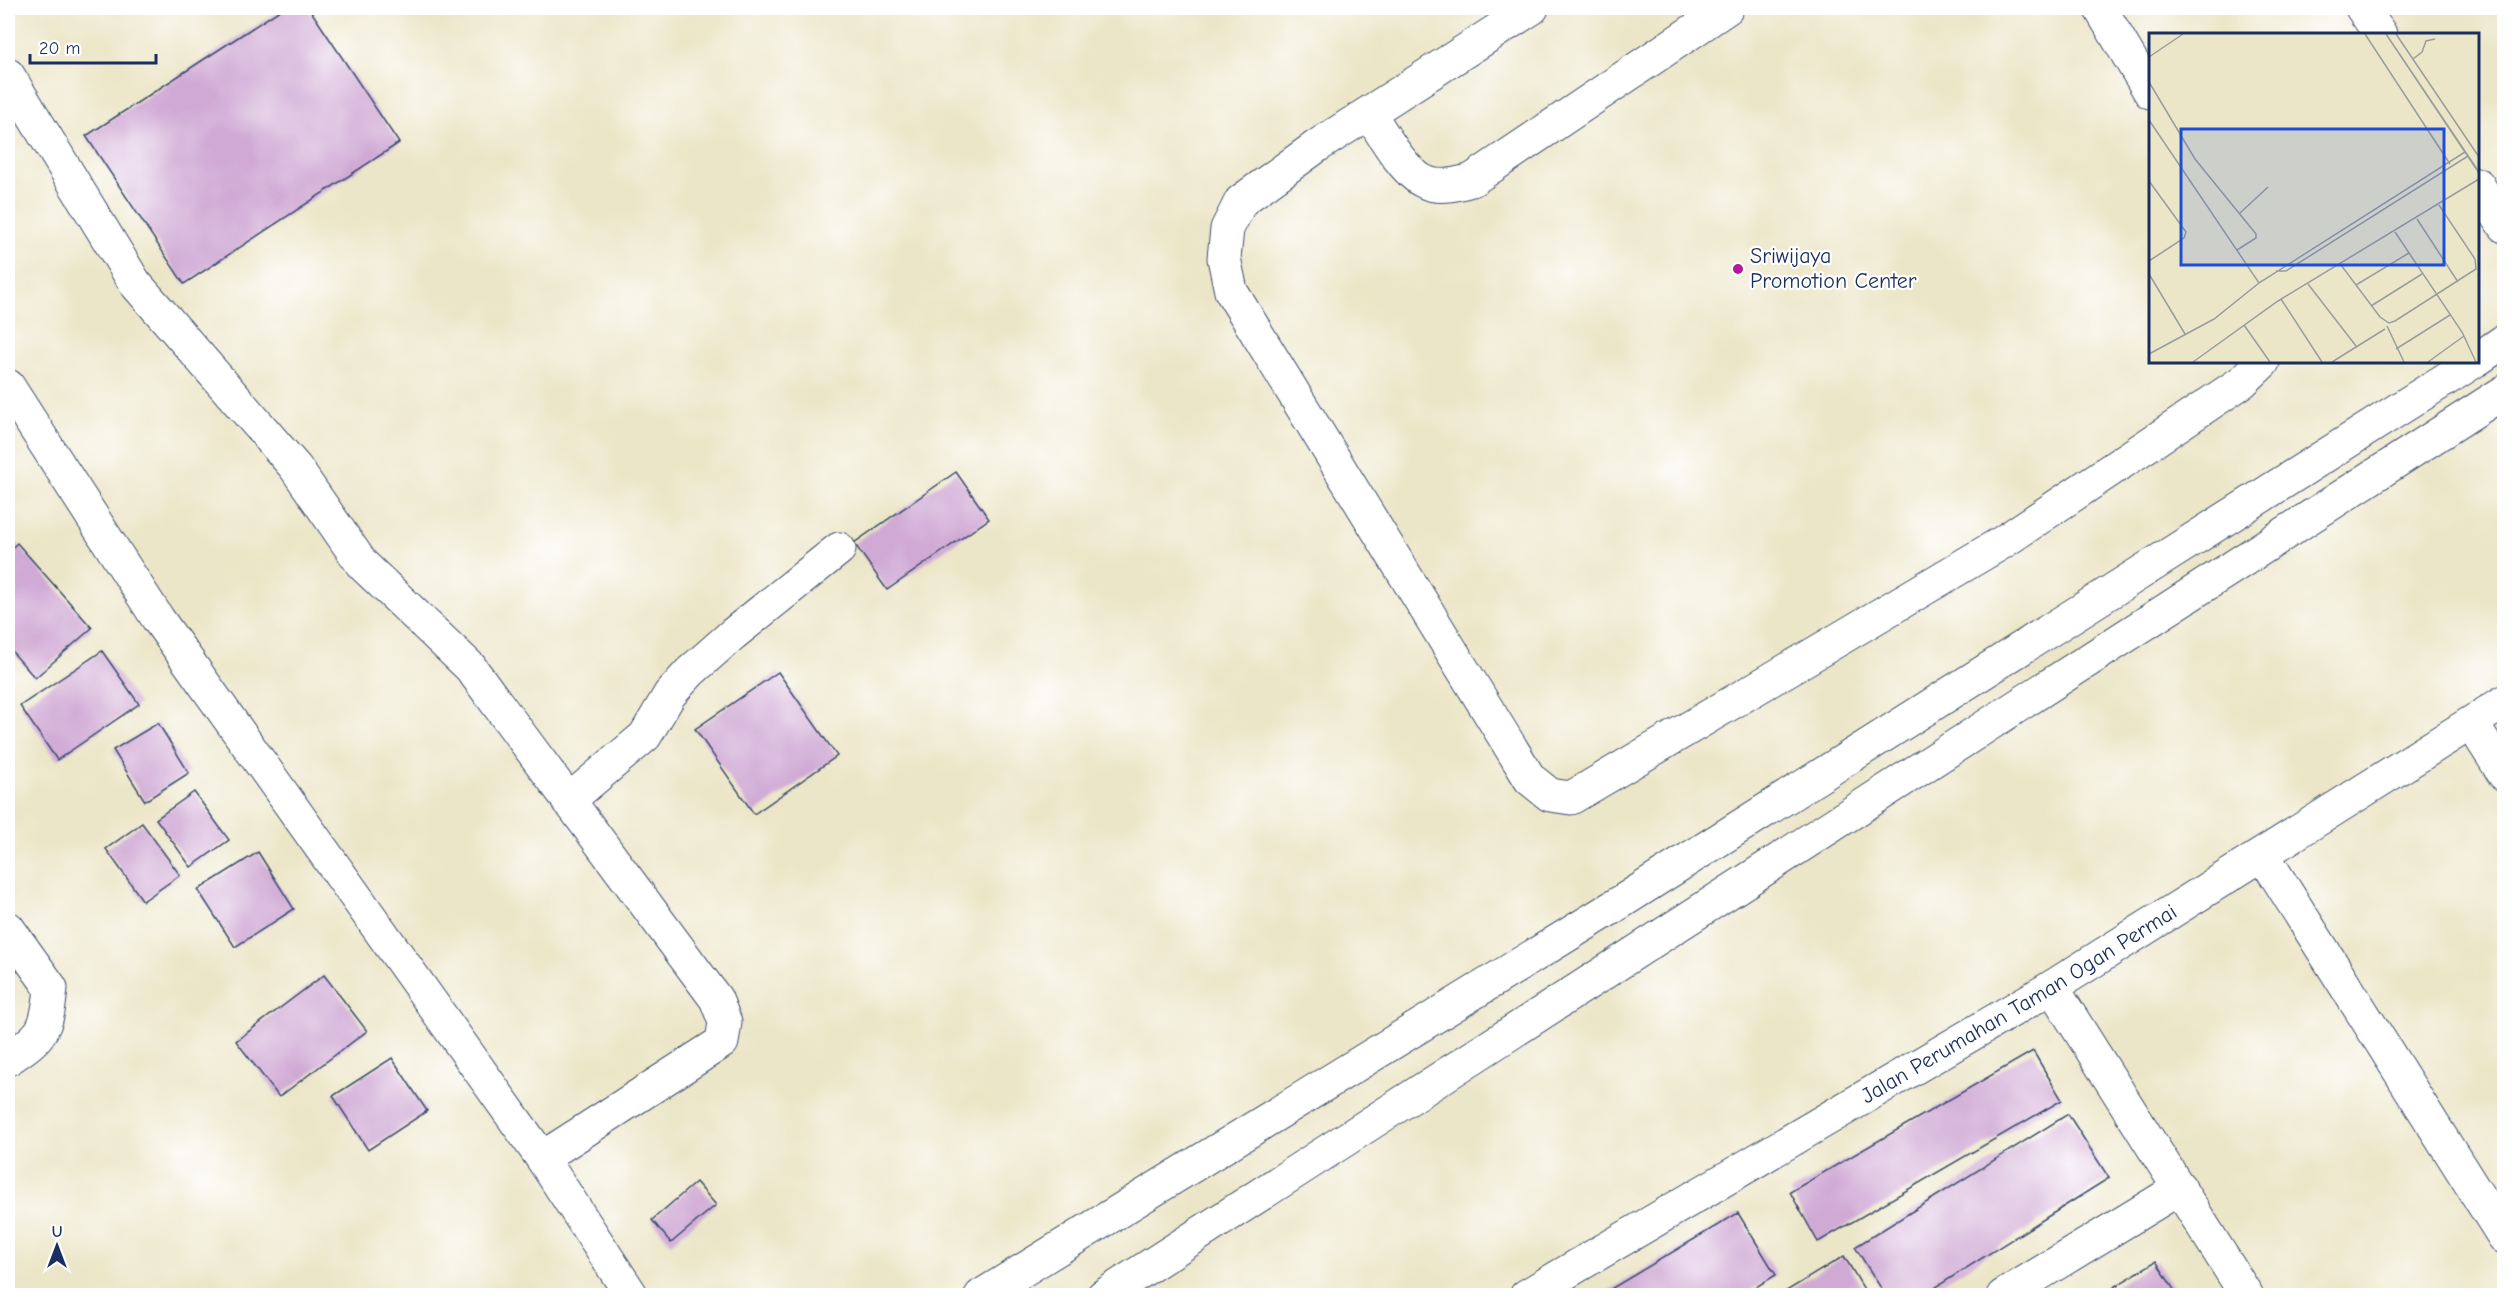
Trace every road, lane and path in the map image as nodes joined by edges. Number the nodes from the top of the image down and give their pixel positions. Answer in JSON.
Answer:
{"nodes":[{"id":1,"x":1532,"y":8,"type":"edge"},
{"id":2,"x":1727,"y":8,"type":"edge"},
{"id":3,"x":2100,"y":8,"type":"edge"},
{"id":4,"x":2362,"y":8,"type":"edge"},
{"id":5,"x":2379,"y":33,"type":"edge"},
{"id":6,"x":8,"y":75,"type":"edge"},
{"id":7,"x":2149,"y":89,"type":"edge"},
{"id":8,"x":1369,"y":113,"type":"junction"},
{"id":9,"x":2479,"y":187,"type":"edge"},
{"id":10,"x":2505,"y":226,"type":"edge"},
{"id":11,"x":2505,"y":341,"type":"edge"},
{"id":12,"x":2479,"y":357,"type":"edge"},
{"id":13,"x":2262,"y":363,"type":"edge"},
{"id":14,"x":2471,"y":363,"type":"edge"},
{"id":15,"x":8,"y":386,"type":"edge"},
{"id":16,"x":2505,"y":392,"type":"edge"},
{"id":17,"x":839,"y":549,"type":"dead end"},
{"id":18,"x":2505,"y":702,"type":"edge"},
{"id":19,"x":2472,"y":724,"type":"junction"},
{"id":20,"x":2505,"y":774,"type":"edge"},
{"id":21,"x":568,"y":801,"type":"junction"},
{"id":22,"x":2263,"y":855,"type":"junction"},
{"id":23,"x":8,"y":928,"type":"edge"},
{"id":24,"x":2052,"y":987,"type":"junction"},
{"id":25,"x":8,"y":1059,"type":"edge"},
{"id":26,"x":543,"y":1158,"type":"junction"},
{"id":27,"x":2180,"y":1188,"type":"junction"},
{"id":28,"x":2505,"y":1237,"type":"edge"},
{"id":29,"x":1527,"y":1295,"type":"edge"},
{"id":30,"x":632,"y":1296,"type":"edge"},
{"id":31,"x":981,"y":1296,"type":"edge"},
{"id":32,"x":1103,"y":1296,"type":"edge"},
{"id":33,"x":2003,"y":1296,"type":"edge"},
{"id":34,"x":2247,"y":1296,"type":"edge"}],
"edges":[{"from":1,"to":8,"type":"street"},
{"from":2,"to":8,"type":"street"},
{"from":3,"to":7,"type":"street"},
{"from":4,"to":5,"type":"street"},
{"from":6,"to":21,"type":"street"},
{"from":8,"to":13,"type":"street"},
{"from":9,"to":10,"type":"street"},
{"from":11,"to":12,"type":"street"},
{"from":14,"to":31,"type":"street"},
{"from":15,"to":26,"type":"street"},
{"from":16,"to":32,"type":"street"},
{"from":17,"to":21,"type":"street"},
{"from":18,"to":19,"type":"street","name":"Jalan Perumahan Taman Ogan Permai"},
{"from":19,"to":20,"type":"street"},
{"from":19,"to":22,"type":"street","name":"Jalan Perumahan Taman Ogan Permai"},
{"from":21,"to":26,"type":"street"},
{"from":22,"to":24,"type":"street","name":"Jalan Perumahan Taman Ogan Permai"},
{"from":22,"to":28,"type":"street"},
{"from":23,"to":25,"type":"street"},
{"from":24,"to":27,"type":"street"},
{"from":24,"to":29,"type":"street","name":"Jalan Perumahan Taman Ogan Permai"},
{"from":26,"to":30,"type":"street"},
{"from":27,"to":33,"type":"street"},
{"from":27,"to":34,"type":"street"}]}
